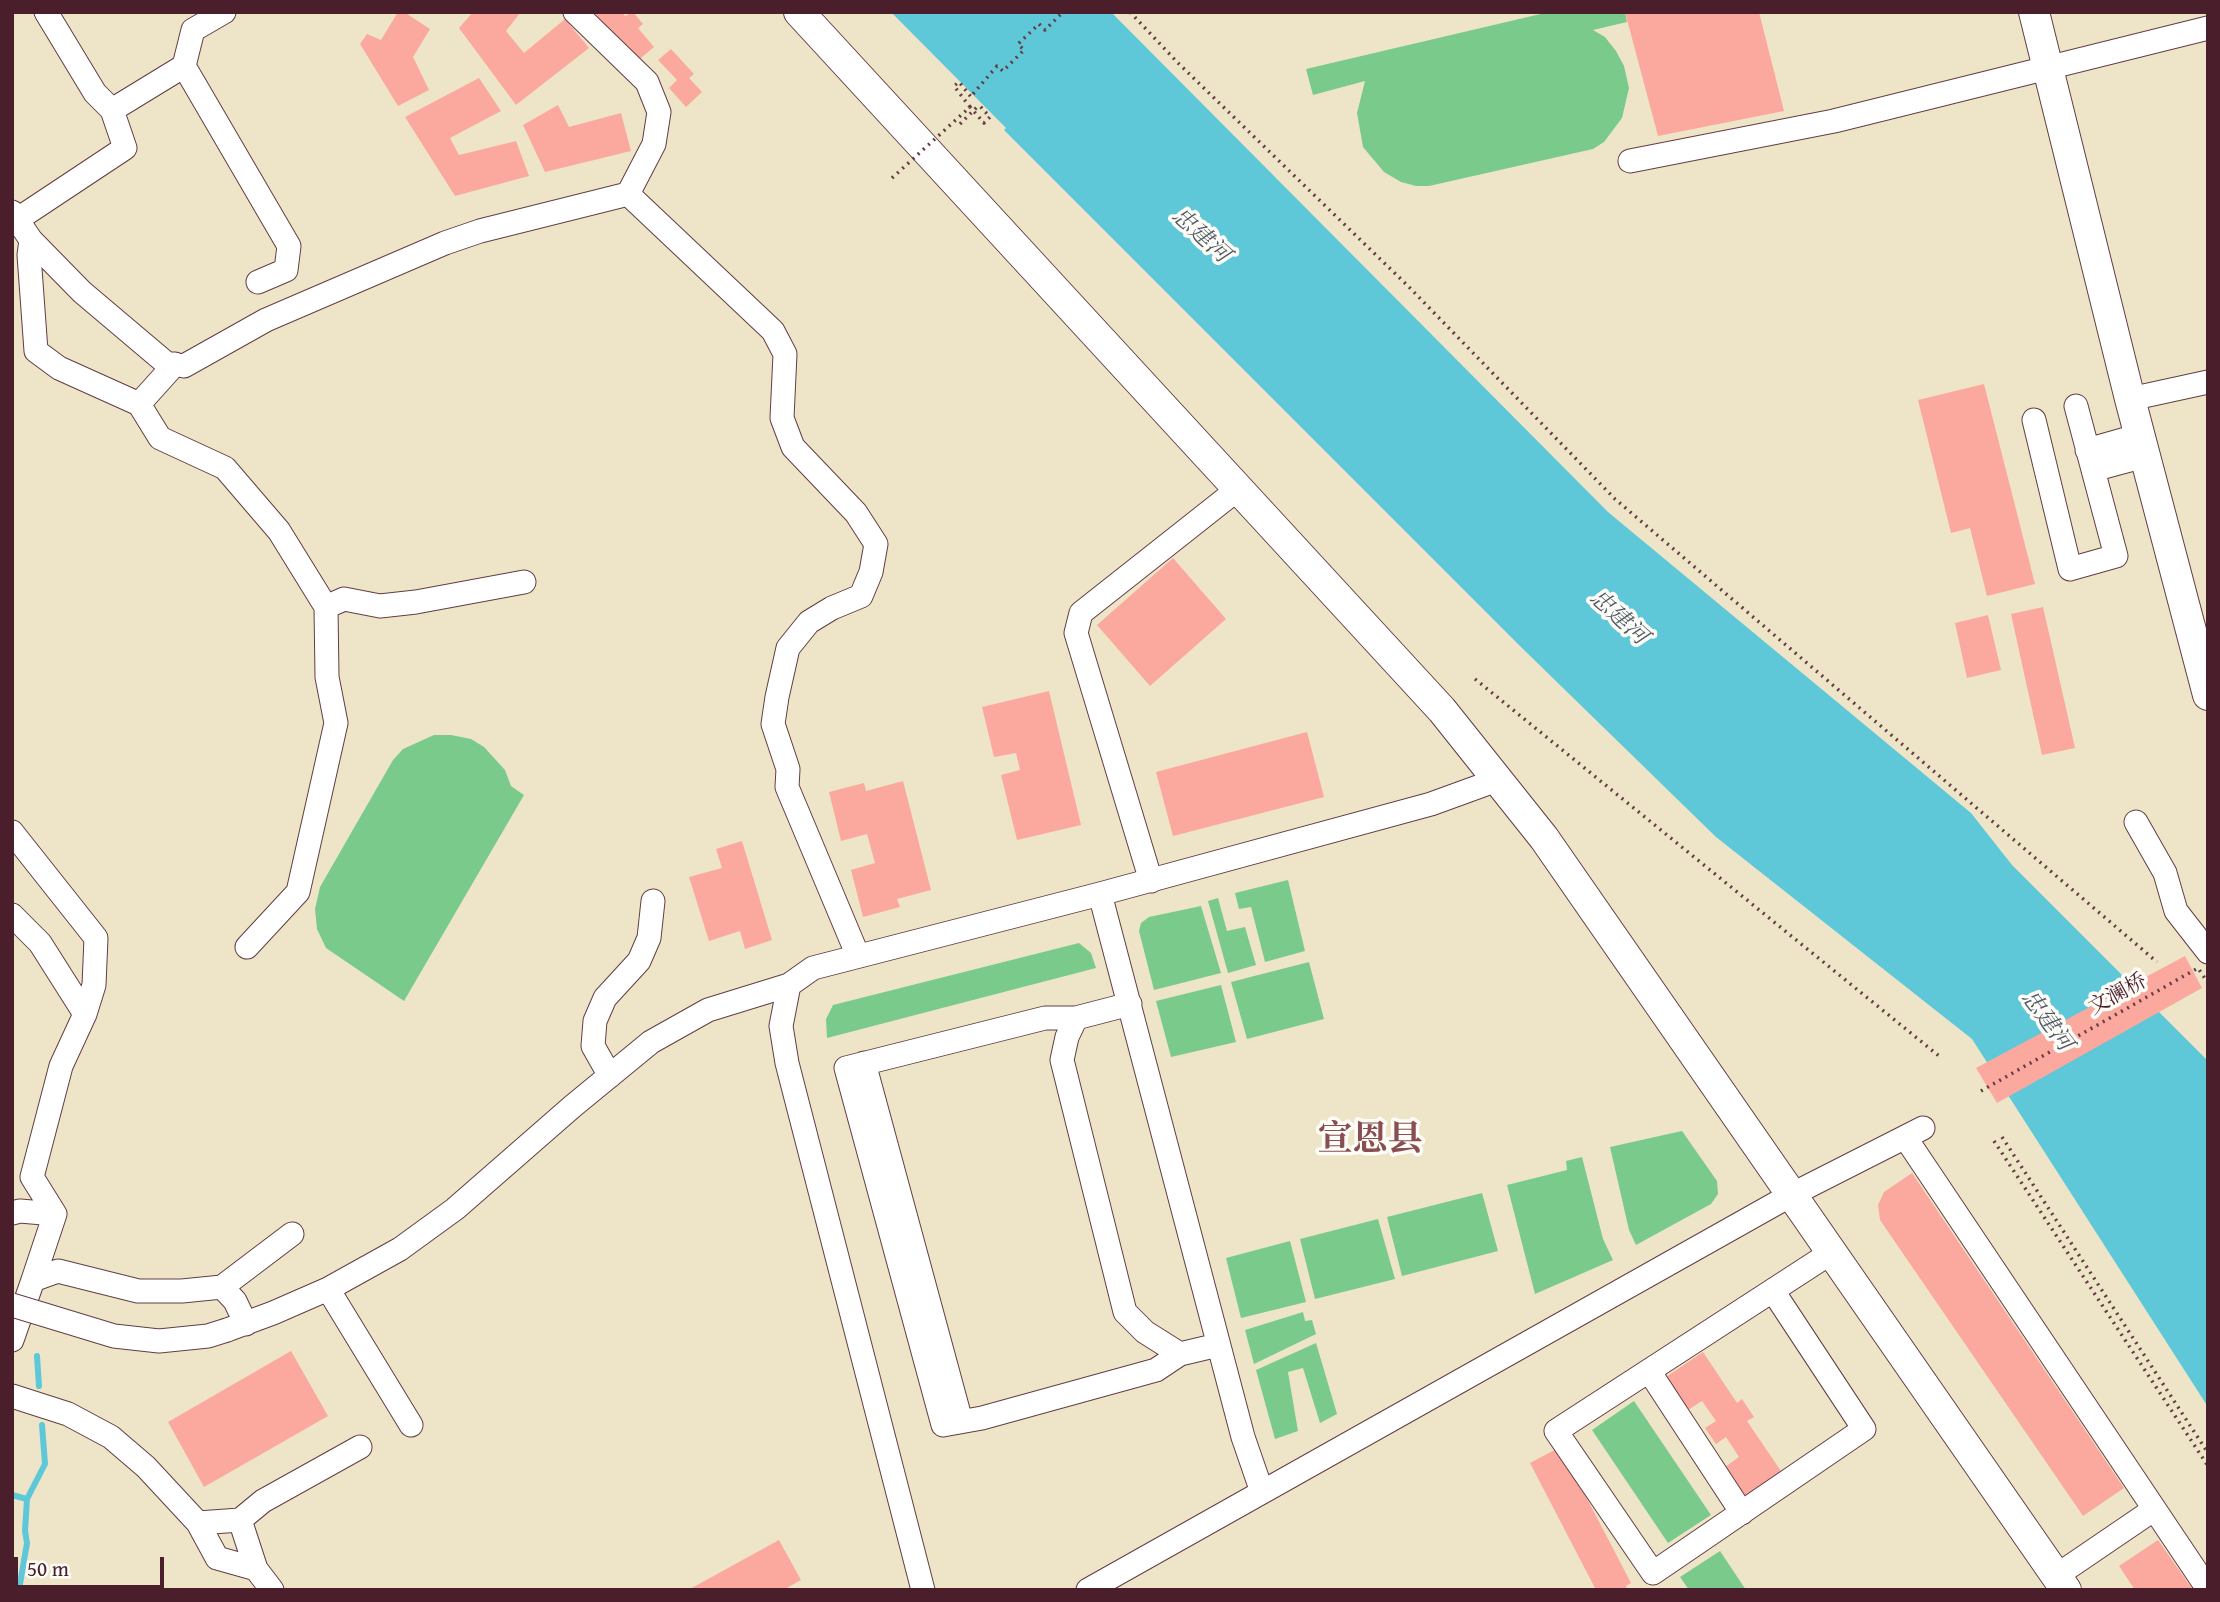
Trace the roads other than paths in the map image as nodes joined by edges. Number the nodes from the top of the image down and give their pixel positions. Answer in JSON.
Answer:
{"nodes":[{"id":1,"x":46,"y":12,"type":"edge"},
{"id":2,"x":224,"y":12,"type":"edge"},
{"id":3,"x":575,"y":12,"type":"edge"},
{"id":4,"x":799,"y":12,"type":"edge"},
{"id":5,"x":2034,"y":12,"type":"edge"},
{"id":6,"x":2208,"y":28,"type":"edge"},
{"id":7,"x":184,"y":66,"type":"junction"},
{"id":8,"x":2047,"y":68,"type":"junction"},
{"id":9,"x":112,"y":110,"type":"junction"},
{"id":10,"x":1630,"y":161,"type":"dead end"},
{"id":11,"x":628,"y":194,"type":"junction"},
{"id":12,"x":15,"y":215,"type":"edge"},
{"id":13,"x":31,"y":240,"type":"junction"},
{"id":14,"x":258,"y":282,"type":"dead end"},
{"id":15,"x":175,"y":364,"type":"junction"},
{"id":16,"x":2208,"y":382,"type":"edge"},
{"id":17,"x":2130,"y":399,"type":"junction"},
{"id":18,"x":139,"y":404,"type":"junction"},
{"id":19,"x":2076,"y":406,"type":"dead end"},
{"id":20,"x":2034,"y":420,"type":"dead end"},
{"id":21,"x":2142,"y":446,"type":"junction"},
{"id":22,"x":2090,"y":460,"type":"junction"},
{"id":23,"x":1238,"y":489,"type":"junction"},
{"id":24,"x":524,"y":582,"type":"dead end"},
{"id":25,"x":326,"y":607,"type":"junction"},
{"id":26,"x":2208,"y":695,"type":"edge"},
{"id":27,"x":1497,"y":780,"type":"junction"},
{"id":28,"x":2136,"y":822,"type":"dead end"},
{"id":29,"x":12,"y":832,"type":"edge"},
{"id":30,"x":1151,"y":881,"type":"junction"},
{"id":31,"x":1100,"y":894,"type":"junction"},
{"id":32,"x":653,"y":901,"type":"dead end"},
{"id":33,"x":12,"y":915,"type":"edge"},
{"id":34,"x":247,"y":947,"type":"dead end"},
{"id":35,"x":858,"y":956,"type":"junction"},
{"id":36,"x":2205,"y":967,"type":"edge"},
{"id":37,"x":789,"y":985,"type":"junction"},
{"id":38,"x":1130,"y":1004,"type":"junction"},
{"id":39,"x":85,"y":1014,"type":"junction"},
{"id":40,"x":1076,"y":1018,"type":"junction"},
{"id":41,"x":610,"y":1076,"type":"junction"},
{"id":42,"x":1791,"y":1195,"type":"junction"},
{"id":43,"x":12,"y":1213,"type":"edge"},
{"id":44,"x":55,"y":1214,"type":"junction"},
{"id":45,"x":292,"y":1234,"type":"dead end"},
{"id":46,"x":1832,"y":1252,"type":"junction"},
{"id":47,"x":33,"y":1280,"type":"junction"},
{"id":48,"x":222,"y":1287,"type":"junction"},
{"id":49,"x":328,"y":1289,"type":"junction"},
{"id":50,"x":1773,"y":1291,"type":"junction"},
{"id":51,"x":12,"y":1305,"type":"edge"},
{"id":52,"x":236,"y":1327,"type":"junction"},
{"id":53,"x":12,"y":1340,"type":"edge"},
{"id":54,"x":1218,"y":1345,"type":"junction"},
{"id":55,"x":1180,"y":1354,"type":"junction"},
{"id":56,"x":1649,"y":1371,"type":"junction"},
{"id":57,"x":12,"y":1396,"type":"edge"},
{"id":58,"x":411,"y":1425,"type":"dead end"},
{"id":59,"x":360,"y":1447,"type":"dead end"},
{"id":60,"x":1262,"y":1492,"type":"junction"},
{"id":61,"x":2153,"y":1510,"type":"junction"},
{"id":62,"x":1742,"y":1513,"type":"junction"},
{"id":63,"x":240,"y":1520,"type":"junction"},
{"id":64,"x":198,"y":1523,"type":"junction"},
{"id":65,"x":256,"y":1569,"type":"junction"},
{"id":66,"x":2061,"y":1583,"type":"edge"},
{"id":67,"x":2208,"y":1588,"type":"edge"},
{"id":68,"x":272,"y":1590,"type":"edge"},
{"id":69,"x":923,"y":1590,"type":"edge"},
{"id":70,"x":1088,"y":1590,"type":"edge"}],
"edges":[{"from":1,"to":9,"type":"street"},
{"from":2,"to":7,"type":"street"},
{"from":3,"to":11,"type":"street"},
{"from":4,"to":23,"type":"main road"},
{"from":5,"to":8,"type":"main road"},
{"from":6,"to":8,"type":"street"},
{"from":7,"to":9,"type":"street"},
{"from":7,"to":14,"type":"street"},
{"from":8,"to":10,"type":"street"},
{"from":8,"to":17,"type":"main road"},
{"from":9,"to":12,"type":"street"},
{"from":11,"to":15,"type":"street"},
{"from":11,"to":35,"type":"street"},
{"from":12,"to":13,"type":"street"},
{"from":13,"to":15,"type":"street"},
{"from":13,"to":18,"type":"street"},
{"from":15,"to":18,"type":"street"},
{"from":16,"to":17,"type":"street"},
{"from":17,"to":21,"type":"main road"},
{"from":18,"to":25,"type":"street"},
{"from":19,"to":22,"type":"street"},
{"from":20,"to":22,"type":"street"},
{"from":21,"to":22,"type":"street"},
{"from":21,"to":26,"type":"main road"},
{"from":23,"to":27,"type":"main road"},
{"from":23,"to":30,"type":"street"},
{"from":24,"to":25,"type":"street"},
{"from":25,"to":34,"type":"street"},
{"from":27,"to":30,"type":"street"},
{"from":27,"to":42,"type":"main road"},
{"from":28,"to":36,"type":"street"},
{"from":29,"to":39,"type":"street"},
{"from":30,"to":31,"type":"street"},
{"from":31,"to":35,"type":"street"},
{"from":31,"to":38,"type":"street"},
{"from":32,"to":41,"type":"street"},
{"from":33,"to":39,"type":"street"},
{"from":35,"to":37,"type":"street"},
{"from":37,"to":41,"type":"street"},
{"from":37,"to":69,"type":"street"},
{"from":38,"to":40,"type":"street"},
{"from":38,"to":54,"type":"street"},
{"from":39,"to":44,"type":"street"},
{"from":40,"to":55,"type":"street"},
{"from":40,"to":55,"type":"street"},
{"from":41,"to":49,"type":"street"},
{"from":42,"to":46,"type":"main road"},
{"from":42,"to":60,"type":"street"},
{"from":42,"to":61,"type":"street"},
{"from":43,"to":44,"type":"street"},
{"from":44,"to":47,"type":"street"},
{"from":45,"to":48,"type":"street"},
{"from":46,"to":50,"type":"street"},
{"from":46,"to":66,"type":"main road"},
{"from":47,"to":48,"type":"street"},
{"from":47,"to":53,"type":"street"},
{"from":48,"to":52,"type":"street"},
{"from":49,"to":52,"type":"street"},
{"from":49,"to":58,"type":"street"},
{"from":50,"to":56,"type":"street"},
{"from":50,"to":62,"type":"street"},
{"from":51,"to":52,"type":"street","bridge":true},
{"from":54,"to":55,"type":"street"},
{"from":54,"to":60,"type":"street"},
{"from":56,"to":62,"type":"street"},
{"from":56,"to":62,"type":"street"},
{"from":57,"to":64,"type":"street"},
{"from":59,"to":63,"type":"street"},
{"from":60,"to":70,"type":"street"},
{"from":61,"to":66,"type":"street"},
{"from":61,"to":67,"type":"street"},
{"from":63,"to":64,"type":"street"},
{"from":63,"to":65,"type":"street"},
{"from":64,"to":65,"type":"street"},
{"from":65,"to":68,"type":"street"}]}
